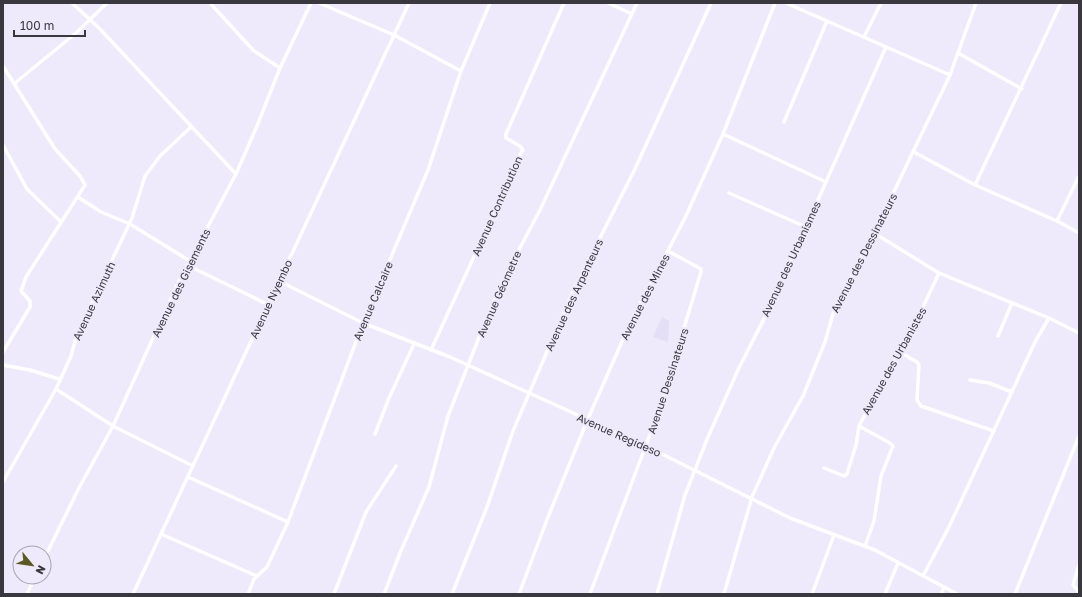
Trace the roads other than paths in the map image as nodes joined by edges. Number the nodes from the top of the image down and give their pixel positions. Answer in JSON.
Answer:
{"nodes":[{"id":1,"x":72,"y":3,"type":"edge"},
{"id":2,"x":107,"y":3,"type":"edge"},
{"id":3,"x":210,"y":3,"type":"edge"},
{"id":4,"x":217,"y":3,"type":"edge"},
{"id":5,"x":310,"y":3,"type":"edge"},
{"id":6,"x":318,"y":3,"type":"edge"},
{"id":7,"x":409,"y":3,"type":"edge"},
{"id":8,"x":490,"y":3,"type":"edge"},
{"id":9,"x":564,"y":3,"type":"edge"},
{"id":10,"x":608,"y":3,"type":"edge"},
{"id":11,"x":637,"y":3,"type":"edge"},
{"id":12,"x":711,"y":3,"type":"edge"},
{"id":13,"x":775,"y":3,"type":"edge"},
{"id":14,"x":786,"y":3,"type":"edge"},
{"id":15,"x":881,"y":3,"type":"edge"},
{"id":16,"x":976,"y":3,"type":"edge"},
{"id":17,"x":1061,"y":3,"type":"edge"},
{"id":18,"x":213,"y":6,"type":"junction"},
{"id":19,"x":632,"y":14,"type":"junction"},
{"id":20,"x":90,"y":20,"type":"junction"},
{"id":21,"x":827,"y":21,"type":"junction"},
{"id":22,"x":394,"y":35,"type":"junction"},
{"id":23,"x":864,"y":37,"type":"junction"},
{"id":24,"x":886,"y":47,"type":"junction"},
{"id":25,"x":958,"y":53,"type":"junction"},
{"id":26,"x":3,"y":66,"type":"edge"},
{"id":27,"x":280,"y":68,"type":"junction"},
{"id":28,"x":461,"y":71,"type":"junction"},
{"id":29,"x":950,"y":76,"type":"junction"},
{"id":30,"x":15,"y":83,"type":"junction"},
{"id":31,"x":1022,"y":89,"type":"junction"},
{"id":32,"x":784,"y":122,"type":"dead end"},
{"id":33,"x":190,"y":126,"type":"junction"},
{"id":34,"x":723,"y":134,"type":"junction"},
{"id":35,"x":3,"y":145,"type":"edge"},
{"id":36,"x":914,"y":152,"type":"junction"},
{"id":37,"x":236,"y":174,"type":"junction"},
{"id":38,"x":1079,"y":176,"type":"edge"},
{"id":39,"x":826,"y":182,"type":"junction"},
{"id":40,"x":975,"y":185,"type":"junction"},
{"id":41,"x":729,"y":194,"type":"dead end"},
{"id":42,"x":78,"y":197,"type":"junction"},
{"id":43,"x":60,"y":221,"type":"junction"},
{"id":44,"x":1057,"y":221,"type":"junction"},
{"id":45,"x":130,"y":224,"type":"junction"},
{"id":46,"x":806,"y":227,"type":"junction"},
{"id":47,"x":874,"y":233,"type":"junction"},
{"id":48,"x":1079,"y":234,"type":"edge"},
{"id":49,"x":668,"y":251,"type":"junction"},
{"id":50,"x":188,"y":263,"type":"junction"},
{"id":51,"x":939,"y":273,"type":"junction"},
{"id":52,"x":279,"y":281,"type":"junction"},
{"id":53,"x":1012,"y":303,"type":"junction"},
{"id":54,"x":268,"y":305,"type":"junction"},
{"id":55,"x":1049,"y":318,"type":"junction"},
{"id":56,"x":363,"y":323,"type":"junction"},
{"id":57,"x":1079,"y":333,"type":"edge"},
{"id":58,"x":998,"y":336,"type":"dead end"},
{"id":59,"x":414,"y":344,"type":"junction"},
{"id":60,"x":431,"y":350,"type":"junction"},
{"id":61,"x":3,"y":352,"type":"edge"},
{"id":62,"x":898,"y":352,"type":"junction"},
{"id":63,"x":3,"y":365,"type":"edge"},
{"id":64,"x":469,"y":366,"type":"junction"},
{"id":65,"x":59,"y":379,"type":"junction"},
{"id":66,"x":970,"y":380,"type":"dead end"},
{"id":67,"x":56,"y":389,"type":"junction"},
{"id":68,"x":1012,"y":392,"type":"junction"},
{"id":69,"x":529,"y":394,"type":"junction"},
{"id":70,"x":587,"y":421,"type":"junction"},
{"id":71,"x":113,"y":426,"type":"junction"},
{"id":72,"x":859,"y":426,"type":"junction"},
{"id":73,"x":994,"y":431,"type":"junction"},
{"id":74,"x":375,"y":434,"type":"dead end"},
{"id":75,"x":1079,"y":436,"type":"edge"},
{"id":76,"x":646,"y":446,"type":"junction"},
{"id":77,"x":193,"y":466,"type":"junction"},
{"id":78,"x":396,"y":466,"type":"dead end"},
{"id":79,"x":824,"y":468,"type":"dead end"},
{"id":80,"x":695,"y":470,"type":"junction"},
{"id":81,"x":188,"y":477,"type":"junction"},
{"id":82,"x":3,"y":482,"type":"edge"},
{"id":83,"x":752,"y":497,"type":"junction"},
{"id":84,"x":288,"y":522,"type":"junction"},
{"id":85,"x":161,"y":534,"type":"junction"},
{"id":86,"x":834,"y":536,"type":"junction"},
{"id":87,"x":51,"y":545,"type":"edge"},
{"id":88,"x":865,"y":546,"type":"junction"},
{"id":89,"x":898,"y":563,"type":"junction"},
{"id":90,"x":1079,"y":565,"type":"edge"},
{"id":91,"x":257,"y":576,"type":"junction"},
{"id":92,"x":923,"y":576,"type":"junction"},
{"id":93,"x":944,"y":588,"type":"junction"},
{"id":94,"x":1079,"y":592,"type":"edge"},
{"id":95,"x":133,"y":594,"type":"edge"},
{"id":96,"x":248,"y":594,"type":"edge"},
{"id":97,"x":334,"y":594,"type":"edge"},
{"id":98,"x":384,"y":594,"type":"edge"},
{"id":99,"x":452,"y":594,"type":"edge"},
{"id":100,"x":520,"y":594,"type":"edge"},
{"id":101,"x":590,"y":594,"type":"edge"},
{"id":102,"x":657,"y":594,"type":"edge"},
{"id":103,"x":724,"y":594,"type":"edge"},
{"id":104,"x":812,"y":594,"type":"edge"},
{"id":105,"x":885,"y":594,"type":"edge"},
{"id":106,"x":941,"y":594,"type":"edge"},
{"id":107,"x":957,"y":594,"type":"edge"},
{"id":108,"x":1015,"y":594,"type":"edge"}],
"edges":[{"from":1,"to":20,"type":"street"},
{"from":2,"to":20,"type":"street"},
{"from":3,"to":18,"type":"street"},
{"from":4,"to":18,"type":"street"},
{"from":5,"to":27,"type":"street","name":"Avenue des Gisements"},
{"from":6,"to":22,"type":"street"},
{"from":7,"to":22,"type":"street","name":"Avenue Nyembo"},
{"from":8,"to":28,"type":"street","name":"Avenue Calcaire"},
{"from":9,"to":60,"type":"street","name":"Avenue Contribution"},
{"from":10,"to":19,"type":"street"},
{"from":11,"to":19,"type":"street","name":"Avenue Géometre"},
{"from":12,"to":69,"type":"street","name":"Avenue des Arpenteurs"},
{"from":13,"to":34,"type":"street","name":"Avenue des Mines"},
{"from":14,"to":21,"type":"street"},
{"from":15,"to":23,"type":"street"},
{"from":16,"to":25,"type":"street","name":"Avenue des Dessinateurs"},
{"from":17,"to":31,"type":"street"},
{"from":18,"to":27,"type":"street"},
{"from":19,"to":64,"type":"street","name":"Avenue Géometre"},
{"from":20,"to":30,"type":"street"},
{"from":20,"to":33,"type":"street"},
{"from":21,"to":23,"type":"street"},
{"from":21,"to":32,"type":"street"},
{"from":22,"to":28,"type":"street"},
{"from":22,"to":52,"type":"street","name":"Avenue Nyembo"},
{"from":23,"to":24,"type":"street"},
{"from":24,"to":29,"type":"street"},
{"from":24,"to":39,"type":"street","name":"Avenue des Urbanismes"},
{"from":25,"to":29,"type":"street","name":"Avenue des Dessinateurs"},
{"from":25,"to":31,"type":"street"},
{"from":26,"to":30,"type":"street"},
{"from":27,"to":37,"type":"street","name":"Avenue des Gisements"},
{"from":28,"to":56,"type":"street","name":"Avenue Calcaire"},
{"from":29,"to":36,"type":"street","name":"Avenue des Dessinateurs"},
{"from":30,"to":42,"type":"street"},
{"from":31,"to":40,"type":"street"},
{"from":33,"to":37,"type":"street"},
{"from":33,"to":45,"type":"street","name":"Avenue Azimuth"},
{"from":34,"to":39,"type":"street"},
{"from":34,"to":49,"type":"street","name":"Avenue des Mines"},
{"from":35,"to":43,"type":"street"},
{"from":36,"to":40,"type":"street"},
{"from":36,"to":47,"type":"street","name":"Avenue des Dessinateurs"},
{"from":37,"to":50,"type":"street","name":"Avenue des Gisements"},
{"from":38,"to":44,"type":"street"},
{"from":39,"to":46,"type":"street","name":"Avenue des Urbanismes"},
{"from":40,"to":44,"type":"street"},
{"from":41,"to":46,"type":"street"},
{"from":42,"to":43,"type":"street"},
{"from":42,"to":45,"type":"street"},
{"from":43,"to":61,"type":"street"},
{"from":44,"to":48,"type":"street"},
{"from":45,"to":50,"type":"street"},
{"from":45,"to":65,"type":"street","name":"Avenue Azimuth"},
{"from":46,"to":80,"type":"street","name":"Avenue des Urbanismes"},
{"from":47,"to":51,"type":"street"},
{"from":47,"to":83,"type":"street","name":"Avenue des Dessinateurs"},
{"from":49,"to":70,"type":"street","name":"Avenue des Mines"},
{"from":49,"to":76,"type":"street","name":"Avenue Dessinateurs"},
{"from":50,"to":54,"type":"street"},
{"from":50,"to":71,"type":"street","name":"Avenue des Gisements"},
{"from":51,"to":53,"type":"street"},
{"from":51,"to":62,"type":"street","name":"Avenue des Urbanistes"},
{"from":52,"to":54,"type":"street","name":"Avenue Nyembo"},
{"from":52,"to":56,"type":"street","name":"Avenue Regideso"},
{"from":53,"to":55,"type":"street"},
{"from":53,"to":58,"type":"street"},
{"from":54,"to":77,"type":"street","name":"Avenue Nyembo"},
{"from":55,"to":57,"type":"street"},
{"from":55,"to":68,"type":"street"},
{"from":56,"to":59,"type":"street","name":"Avenue Regideso"},
{"from":56,"to":84,"type":"street","name":"Avenue Calcaire"},
{"from":59,"to":60,"type":"street","name":"Avenue Regideso"},
{"from":59,"to":74,"type":"street"},
{"from":60,"to":64,"type":"street","name":"Avenue Regideso"},
{"from":62,"to":72,"type":"street","name":"Avenue des Urbanistes"},
{"from":62,"to":73,"type":"street"},
{"from":63,"to":65,"type":"street"},
{"from":64,"to":69,"type":"street","name":"Avenue Regideso"},
{"from":64,"to":98,"type":"street","name":"Avenue Géometre"},
{"from":65,"to":67,"type":"street","name":"Avenue Azimuth"},
{"from":66,"to":68,"type":"street"},
{"from":67,"to":71,"type":"street"},
{"from":67,"to":82,"type":"street","name":"Avenue Azimuth"},
{"from":68,"to":73,"type":"street"},
{"from":69,"to":70,"type":"street","name":"Avenue Regideso"},
{"from":69,"to":99,"type":"street","name":"Avenue des Arpenteurs"},
{"from":70,"to":76,"type":"street","name":"Avenue Regideso"},
{"from":70,"to":100,"type":"street","name":"Avenue des Mines"},
{"from":71,"to":77,"type":"street"},
{"from":71,"to":87,"type":"street","name":"Avenue des Gisements"},
{"from":72,"to":79,"type":"street"},
{"from":72,"to":88,"type":"street","name":"Avenue des Urbanistes"},
{"from":73,"to":92,"type":"street"},
{"from":75,"to":108,"type":"street"},
{"from":76,"to":80,"type":"street","name":"Avenue Regideso"},
{"from":76,"to":101,"type":"street","name":"Avenue Dessinateurs"},
{"from":77,"to":81,"type":"street","name":"Avenue Nyembo"},
{"from":78,"to":97,"type":"street"},
{"from":80,"to":83,"type":"street","name":"Avenue Regideso"},
{"from":80,"to":102,"type":"street"},
{"from":81,"to":84,"type":"street"},
{"from":81,"to":85,"type":"street","name":"Avenue Nyembo"},
{"from":83,"to":86,"type":"street","name":"Avenue Regideso"},
{"from":83,"to":103,"type":"street","name":"Avenue des Dessinateurs"},
{"from":84,"to":91,"type":"street","name":"Avenue Calcaire"},
{"from":85,"to":91,"type":"street"},
{"from":85,"to":95,"type":"street","name":"Avenue Nyembo"},
{"from":86,"to":88,"type":"street","name":"Avenue Regideso"},
{"from":86,"to":104,"type":"street"},
{"from":88,"to":89,"type":"street","name":"Avenue Regideso"},
{"from":89,"to":92,"type":"street","name":"Avenue Regideso"},
{"from":89,"to":105,"type":"street"},
{"from":90,"to":94,"type":"street"},
{"from":91,"to":96,"type":"street","name":"Avenue Calcaire"},
{"from":92,"to":93,"type":"street","name":"Avenue Regideso"},
{"from":93,"to":106,"type":"street"},
{"from":93,"to":107,"type":"street","name":"Avenue Regideso"}]}
